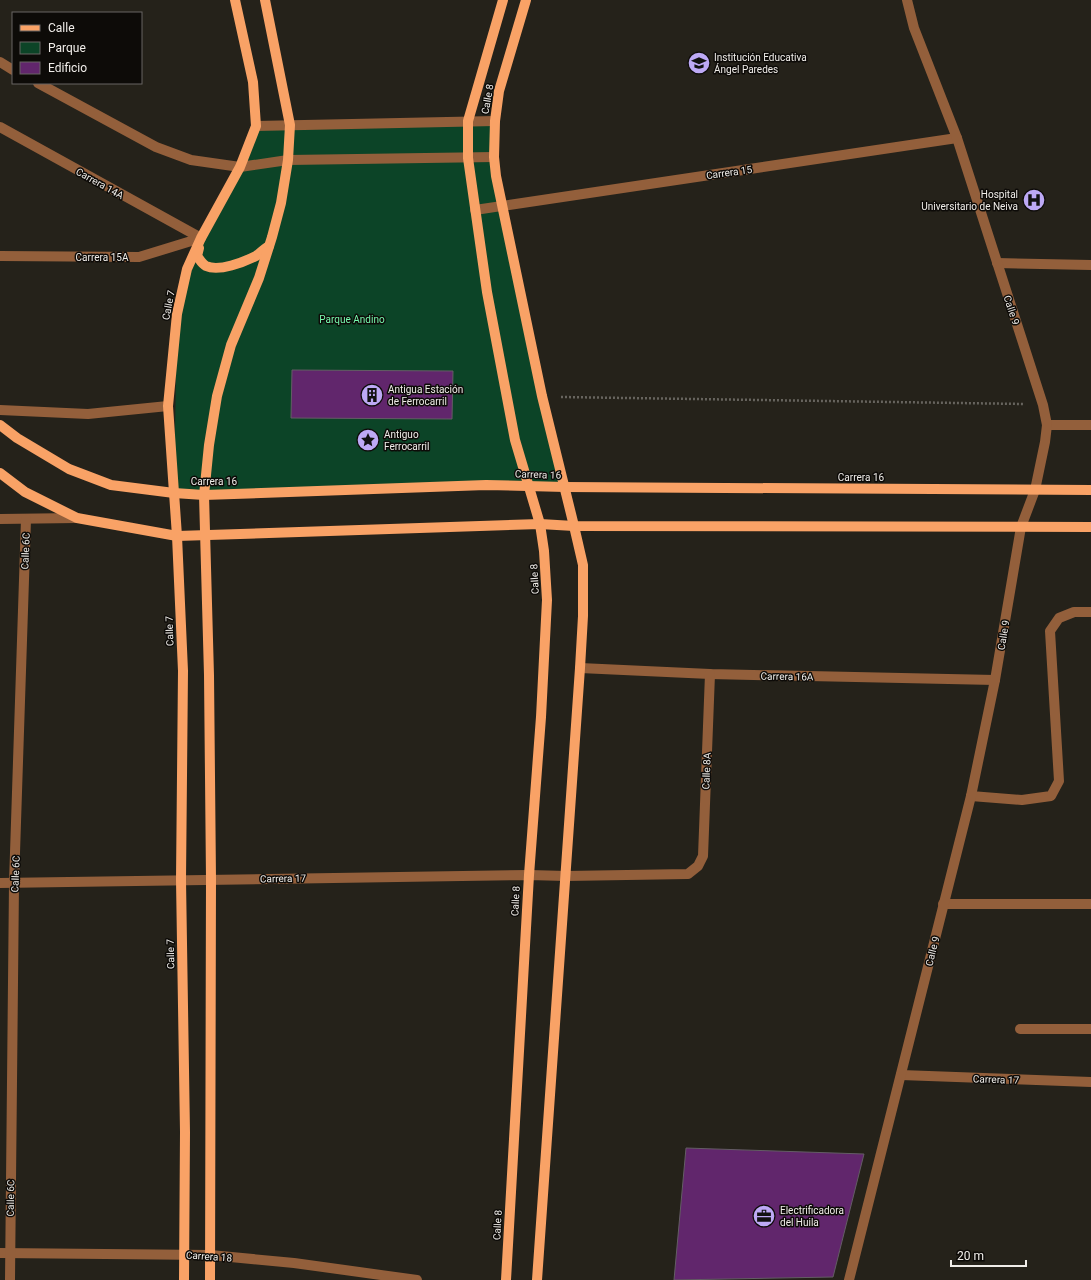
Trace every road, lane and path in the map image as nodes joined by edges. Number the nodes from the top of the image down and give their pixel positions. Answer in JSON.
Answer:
{"nodes":[{"id":1,"x":235,"y":0,"type":"edge"},
{"id":2,"x":265,"y":0,"type":"edge"},
{"id":3,"x":503,"y":0,"type":"edge"},
{"id":4,"x":526,"y":0,"type":"edge"},
{"id":5,"x":907,"y":0,"type":"edge"},
{"id":6,"x":0,"y":62,"type":"edge"},
{"id":7,"x":12,"y":69,"type":"edge"},
{"id":8,"x":40,"y":84,"type":"edge"},
{"id":9,"x":468,"y":121,"type":"junction"},
{"id":10,"x":495,"y":121,"type":"junction"},
{"id":11,"x":290,"y":125,"type":"junction"},
{"id":12,"x":256,"y":126,"type":"junction"},
{"id":13,"x":0,"y":127,"type":"edge"},
{"id":14,"x":957,"y":138,"type":"junction"},
{"id":15,"x":494,"y":157,"type":"junction"},
{"id":16,"x":468,"y":158,"type":"junction"},
{"id":17,"x":288,"y":160,"type":"junction"},
{"id":18,"x":240,"y":167,"type":"junction"},
{"id":19,"x":501,"y":205,"type":"junction"},
{"id":20,"x":475,"y":210,"type":"junction"},
{"id":21,"x":201,"y":238,"type":"junction"},
{"id":22,"x":269,"y":246,"type":"junction"},
{"id":23,"x":0,"y":256,"type":"edge"},
{"id":24,"x":997,"y":262,"type":"junction"},
{"id":25,"x":1091,"y":265,"type":"edge"},
{"id":26,"x":542,"y":396,"type":"junction"},
{"id":27,"x":1043,"y":405,"type":"junction"},
{"id":28,"x":168,"y":406,"type":"junction"},
{"id":29,"x":0,"y":410,"type":"edge"},
{"id":30,"x":1091,"y":424,"type":"edge"},
{"id":31,"x":1047,"y":425,"type":"junction"},
{"id":32,"x":0,"y":426,"type":"edge"},
{"id":33,"x":0,"y":472,"type":"edge"},
{"id":34,"x":528,"y":485,"type":"junction"},
{"id":35,"x":565,"y":487,"type":"junction"},
{"id":36,"x":1035,"y":490,"type":"junction"},
{"id":37,"x":1091,"y":490,"type":"edge"},
{"id":38,"x":174,"y":493,"type":"junction"},
{"id":39,"x":204,"y":495,"type":"junction"},
{"id":40,"x":77,"y":518,"type":"junction"},
{"id":41,"x":0,"y":519,"type":"edge"},
{"id":42,"x":26,"y":519,"type":"junction"},
{"id":43,"x":540,"y":524,"type":"junction"},
{"id":44,"x":574,"y":526,"type":"junction"},
{"id":45,"x":1021,"y":527,"type":"junction"},
{"id":46,"x":1091,"y":527,"type":"edge"},
{"id":47,"x":178,"y":536,"type":"junction"},
{"id":48,"x":206,"y":536,"type":"junction"},
{"id":49,"x":1091,"y":612,"type":"edge"},
{"id":50,"x":580,"y":668,"type":"junction"},
{"id":51,"x":710,"y":674,"type":"junction"},
{"id":52,"x":995,"y":680,"type":"junction"},
{"id":53,"x":970,"y":796,"type":"junction"},
{"id":54,"x":698,"y":866,"type":"joint"},
{"id":55,"x":529,"y":875,"type":"junction"},
{"id":56,"x":566,"y":876,"type":"junction"},
{"id":57,"x":211,"y":879,"type":"junction"},
{"id":58,"x":181,"y":880,"type":"junction"},
{"id":59,"x":0,"y":883,"type":"edge"},
{"id":60,"x":14,"y":883,"type":"junction"},
{"id":61,"x":943,"y":904,"type":"junction"},
{"id":62,"x":1091,"y":904,"type":"edge"},
{"id":63,"x":1020,"y":1029,"type":"dead end"},
{"id":64,"x":1091,"y":1029,"type":"edge"},
{"id":65,"x":901,"y":1075,"type":"junction"},
{"id":66,"x":1091,"y":1082,"type":"edge"},
{"id":67,"x":5,"y":1253,"type":"edge"},
{"id":68,"x":184,"y":1254,"type":"junction"},
{"id":69,"x":210,"y":1255,"type":"junction"},
{"id":70,"x":10,"y":1280,"type":"edge"},
{"id":71,"x":184,"y":1280,"type":"edge"},
{"id":72,"x":210,"y":1280,"type":"edge"},
{"id":73,"x":417,"y":1280,"type":"edge"},
{"id":74,"x":506,"y":1280,"type":"edge"},
{"id":75,"x":537,"y":1280,"type":"edge"},
{"id":76,"x":849,"y":1280,"type":"edge"}],
"edges":[{"from":1,"to":12,"type":"main road","name":"Calle 7"},
{"from":2,"to":11,"type":"main road"},
{"from":3,"to":9,"type":"main road","name":"Calle 8"},
{"from":4,"to":10,"type":"main road","name":"Calle 8"},
{"from":5,"to":14,"type":"street","name":"Calle 9"},
{"from":6,"to":7,"type":"street"},
{"from":8,"to":18,"type":"street"},
{"from":9,"to":10,"type":"street"},
{"from":9,"to":11,"type":"street"},
{"from":9,"to":16,"type":"main road","name":"Calle 8"},
{"from":10,"to":15,"type":"main road","name":"Calle 8"},
{"from":11,"to":12,"type":"street"},
{"from":11,"to":17,"type":"main road"},
{"from":12,"to":18,"type":"main road","name":"Calle 7"},
{"from":13,"to":21,"type":"street","name":"Carrera 14A"},
{"from":14,"to":19,"type":"street","name":"Carrera 15"},
{"from":14,"to":24,"type":"street","name":"Calle 9"},
{"from":15,"to":16,"type":"street"},
{"from":15,"to":19,"type":"main road","name":"Calle 8"},
{"from":16,"to":17,"type":"street"},
{"from":16,"to":20,"type":"main road","name":"Calle 8"},
{"from":17,"to":18,"type":"street"},
{"from":17,"to":22,"type":"main road"},
{"from":18,"to":21,"type":"main road","name":"Calle 7"},
{"from":19,"to":20,"type":"street","name":"Carrera 15"},
{"from":19,"to":26,"type":"main road","name":"Calle 8"},
{"from":20,"to":34,"type":"main road","name":"Calle 8"},
{"from":21,"to":22,"type":"main road"},
{"from":21,"to":23,"type":"street","name":"Carrera 15A"},
{"from":21,"to":28,"type":"main road","name":"Calle 7"},
{"from":22,"to":39,"type":"main road"},
{"from":24,"to":25,"type":"street"},
{"from":24,"to":27,"type":"street","name":"Calle 9"},
{"from":26,"to":27,"type":"path"},
{"from":26,"to":35,"type":"main road","name":"Calle 8"},
{"from":27,"to":31,"type":"street","name":"Calle 9"},
{"from":28,"to":29,"type":"street"},
{"from":28,"to":38,"type":"main road","name":"Calle 7"},
{"from":30,"to":31,"type":"street"},
{"from":31,"to":36,"type":"street","name":"Calle 9"},
{"from":32,"to":38,"type":"main road","name":"Carrera 16"},
{"from":33,"to":40,"type":"main road"},
{"from":34,"to":35,"type":"main road","name":"Carrera 16"},
{"from":34,"to":39,"type":"main road","name":"Carrera 16"},
{"from":34,"to":43,"type":"main road","name":"Calle 8"},
{"from":35,"to":36,"type":"main road","name":"Carrera 16"},
{"from":35,"to":44,"type":"main road","name":"Calle 8"},
{"from":36,"to":37,"type":"main road","name":"Carrera 16"},
{"from":36,"to":45,"type":"street","name":"Calle 9"},
{"from":38,"to":39,"type":"main road","name":"Carrera 16"},
{"from":38,"to":47,"type":"main road","name":"Calle 7"},
{"from":39,"to":48,"type":"main road"},
{"from":40,"to":42,"type":"street","name":"Calle 6C"},
{"from":40,"to":47,"type":"main road"},
{"from":41,"to":42,"type":"street"},
{"from":42,"to":60,"type":"street","name":"Calle 6C"},
{"from":43,"to":44,"type":"main road"},
{"from":43,"to":48,"type":"main road"},
{"from":43,"to":55,"type":"main road","name":"Calle 8"},
{"from":44,"to":45,"type":"main road"},
{"from":44,"to":50,"type":"main road"},
{"from":45,"to":46,"type":"main road"},
{"from":45,"to":52,"type":"street","name":"Calle 9"},
{"from":47,"to":48,"type":"main road"},
{"from":47,"to":58,"type":"main road","name":"Calle 7"},
{"from":48,"to":57,"type":"main road"},
{"from":49,"to":53,"type":"street"},
{"from":50,"to":51,"type":"street","name":"Carrera 16A"},
{"from":50,"to":56,"type":"main road"},
{"from":51,"to":52,"type":"street","name":"Carrera 16A"},
{"from":51,"to":54,"type":"street","name":"Calle 8A"},
{"from":52,"to":53,"type":"street","name":"Calle 9"},
{"from":53,"to":61,"type":"street","name":"Calle 9"},
{"from":54,"to":56,"type":"street","name":"Carrera 17"},
{"from":55,"to":56,"type":"street","name":"Carrera 17"},
{"from":55,"to":57,"type":"street","name":"Carrera 17"},
{"from":55,"to":74,"type":"main road","name":"Calle 8"},
{"from":56,"to":75,"type":"main road"},
{"from":57,"to":58,"type":"street","name":"Carrera 17"},
{"from":57,"to":69,"type":"main road"},
{"from":58,"to":60,"type":"street","name":"Carrera 17"},
{"from":58,"to":68,"type":"main road","name":"Calle 7"},
{"from":59,"to":60,"type":"street","name":"Carrera 17"},
{"from":60,"to":67,"type":"street","name":"Calle 6C"},
{"from":61,"to":62,"type":"street"},
{"from":61,"to":65,"type":"street","name":"Calle 9"},
{"from":63,"to":64,"type":"street"},
{"from":65,"to":66,"type":"street","name":"Carrera 17"},
{"from":65,"to":76,"type":"street","name":"Calle 9"},
{"from":67,"to":68,"type":"street","name":"Carrera 18"},
{"from":67,"to":70,"type":"street","name":"Calle 6C"},
{"from":68,"to":69,"type":"street","name":"Carrera 18"},
{"from":68,"to":71,"type":"main road","name":"Calle 7"},
{"from":69,"to":72,"type":"main road"},
{"from":69,"to":73,"type":"street","name":"Carrera 18"}]}
